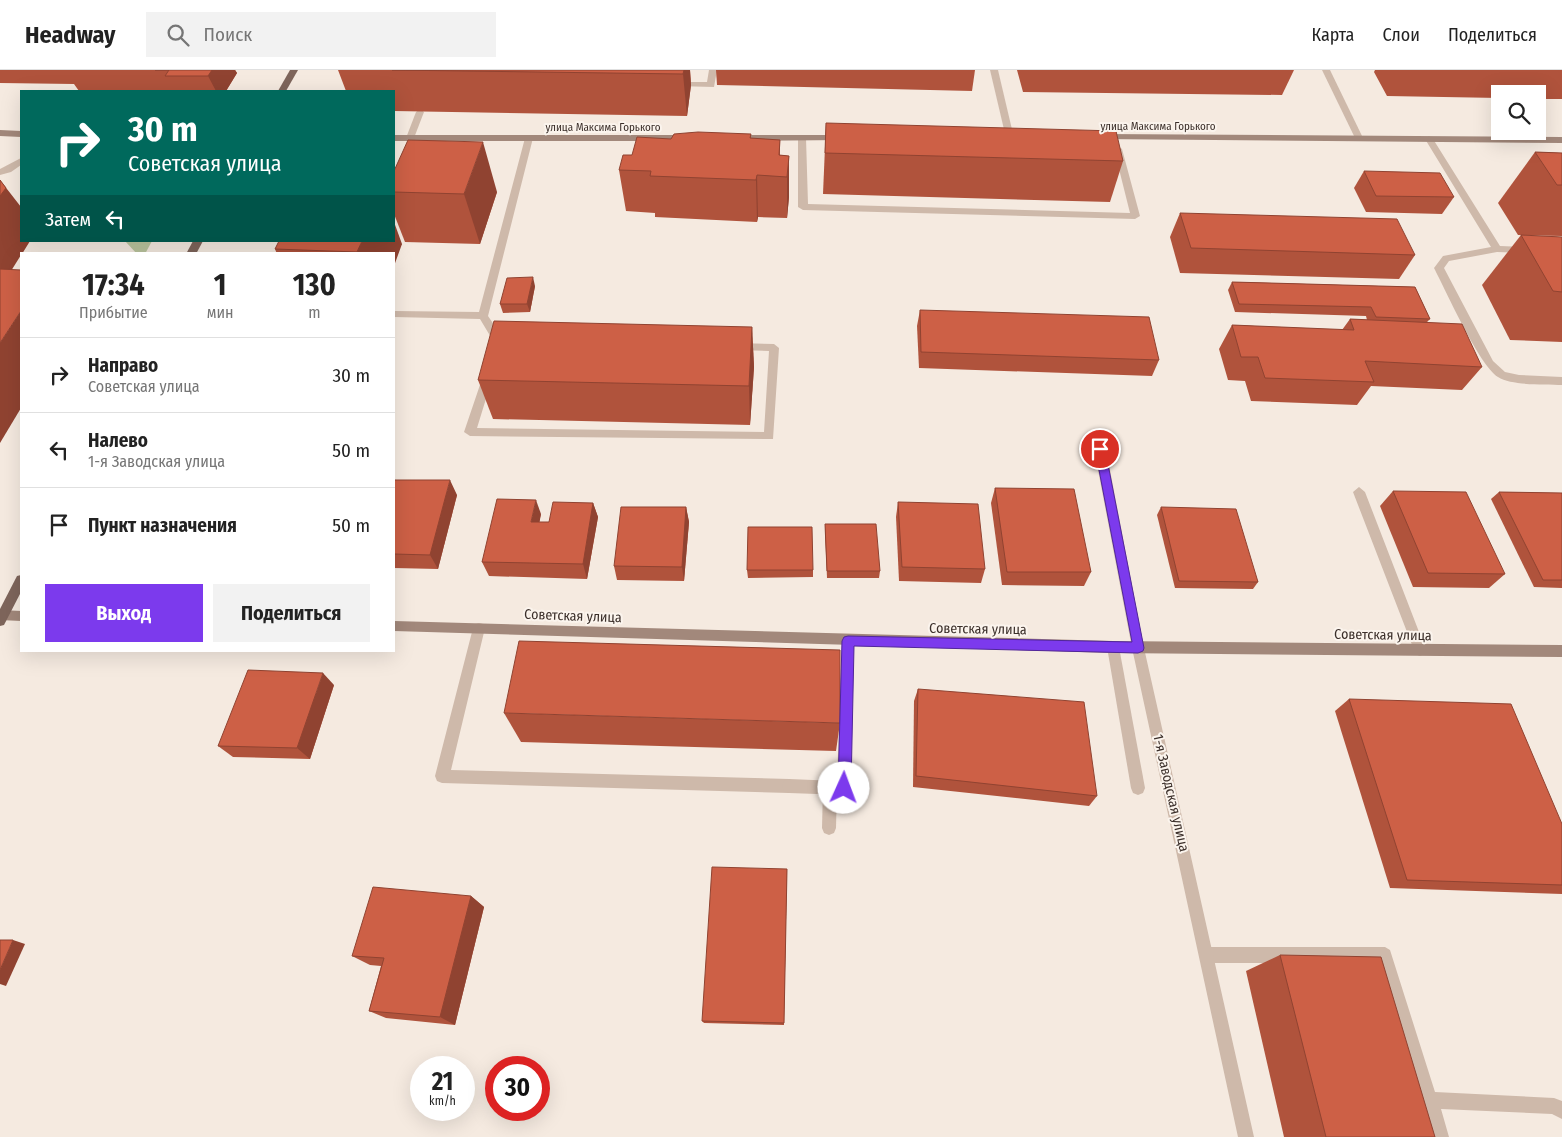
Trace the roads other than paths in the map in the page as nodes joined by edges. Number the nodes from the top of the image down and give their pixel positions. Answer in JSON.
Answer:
{"nodes":[{"id":1,"x":294,"y":70,"type":"edge"},
{"id":2,"x":713,"y":70,"type":"edge"},
{"id":3,"x":994,"y":70,"type":"edge"},
{"id":4,"x":1326,"y":70,"type":"edge"},
{"id":5,"x":662,"y":84,"type":"dead end"},
{"id":6,"x":283,"y":90,"type":"edge"},
{"id":7,"x":420,"y":112,"type":"edge"},
{"id":8,"x":0,"y":133,"type":"edge"},
{"id":9,"x":20,"y":134,"type":"edge"},
{"id":10,"x":1096,"y":137,"type":"edge"},
{"id":11,"x":1115,"y":137,"type":"junction"},
{"id":12,"x":395,"y":138,"type":"edge"},
{"id":13,"x":410,"y":138,"type":"junction"},
{"id":14,"x":529,"y":138,"type":"junction"},
{"id":15,"x":696,"y":138,"type":"edge"},
{"id":16,"x":725,"y":138,"type":"edge"},
{"id":17,"x":802,"y":138,"type":"junction"},
{"id":18,"x":851,"y":138,"type":"edge"},
{"id":19,"x":1000,"y":138,"type":"edge"},
{"id":20,"x":1359,"y":138,"type":"junction"},
{"id":21,"x":1429,"y":139,"type":"junction"},
{"id":22,"x":1562,"y":140,"type":"edge"},
{"id":23,"x":20,"y":162,"type":"edge"},
{"id":24,"x":0,"y":172,"type":"edge"},
{"id":25,"x":1498,"y":249,"type":"junction"},
{"id":26,"x":1534,"y":250,"type":"edge"},
{"id":27,"x":395,"y":314,"type":"edge"},
{"id":28,"x":483,"y":316,"type":"junction"},
{"id":29,"x":501,"y":345,"type":"edge"},
{"id":30,"x":725,"y":347,"type":"edge"},
{"id":31,"x":490,"y":368,"type":"edge"},
{"id":32,"x":1562,"y":380,"type":"edge"},
{"id":33,"x":1100,"y":449,"type":"dead end"},
{"id":34,"x":1359,"y":492,"type":"dead end"},
{"id":35,"x":20,"y":582,"type":"edge"},
{"id":36,"x":20,"y":616,"type":"edge"},
{"id":37,"x":1,"y":617,"type":"edge"},
{"id":38,"x":395,"y":626,"type":"edge"},
{"id":39,"x":479,"y":628,"type":"junction"},
{"id":40,"x":848,"y":641,"type":"junction"},
{"id":41,"x":1113,"y":647,"type":"junction"},
{"id":42,"x":1138,"y":648,"type":"junction"},
{"id":43,"x":1420,"y":650,"type":"junction"},
{"id":44,"x":1562,"y":651,"type":"edge"},
{"id":45,"x":830,"y":788,"type":"junction"},
{"id":46,"x":1138,"y":788,"type":"dead end"},
{"id":47,"x":829,"y":828,"type":"dead end"},
{"id":48,"x":1207,"y":955,"type":"junction"},
{"id":49,"x":1429,"y":1100,"type":"junction"},
{"id":50,"x":1562,"y":1111,"type":"edge"},
{"id":51,"x":1246,"y":1137,"type":"edge"},
{"id":52,"x":1441,"y":1137,"type":"edge"}],
"edges":[{"from":1,"to":6,"type":"main road"},
{"from":2,"to":5,"type":"street"},
{"from":3,"to":19,"type":"street"},
{"from":4,"to":20,"type":"street"},
{"from":7,"to":13,"type":"street"},
{"from":8,"to":9,"type":"street"},
{"from":10,"to":11,"type":"street","name":"улица Максима Горького"},
{"from":11,"to":17,"type":"street"},
{"from":11,"to":20,"type":"street","name":"улица Максима Горького"},
{"from":12,"to":13,"type":"street","name":"улица Максима Горького"},
{"from":13,"to":14,"type":"street","name":"улица Максима Горького"},
{"from":14,"to":15,"type":"street","name":"улица Максима Горького"},
{"from":14,"to":28,"type":"street"},
{"from":16,"to":17,"type":"street"},
{"from":17,"to":18,"type":"street"},
{"from":20,"to":21,"type":"street","name":"улица Максима Горького"},
{"from":21,"to":22,"type":"street","name":"улица Максима Горького"},
{"from":21,"to":25,"type":"street"},
{"from":23,"to":24,"type":"street"},
{"from":25,"to":26,"type":"street"},
{"from":25,"to":32,"type":"street"},
{"from":27,"to":28,"type":"street"},
{"from":28,"to":29,"type":"street"},
{"from":30,"to":31,"type":"street"},
{"from":33,"to":42,"type":"street","name":"1-я Заводская улица"},
{"from":34,"to":43,"type":"street"},
{"from":35,"to":37,"type":"main road"},
{"from":36,"to":37,"type":"street"},
{"from":38,"to":39,"type":"street","name":"Советская улица"},
{"from":39,"to":40,"type":"street","name":"Советская улица"},
{"from":39,"to":45,"type":"street"},
{"from":40,"to":41,"type":"street","name":"Советская улица"},
{"from":40,"to":45,"type":"street"},
{"from":41,"to":42,"type":"street","name":"Советская улица"},
{"from":41,"to":46,"type":"street"},
{"from":42,"to":43,"type":"street","name":"Советская улица"},
{"from":42,"to":48,"type":"street","name":"1-я Заводская улица"},
{"from":43,"to":44,"type":"street","name":"Советская улица"},
{"from":45,"to":47,"type":"street"},
{"from":48,"to":49,"type":"street"},
{"from":48,"to":51,"type":"street","name":"1-я Заводская улица"},
{"from":49,"to":50,"type":"street"},
{"from":49,"to":52,"type":"street"}]}
